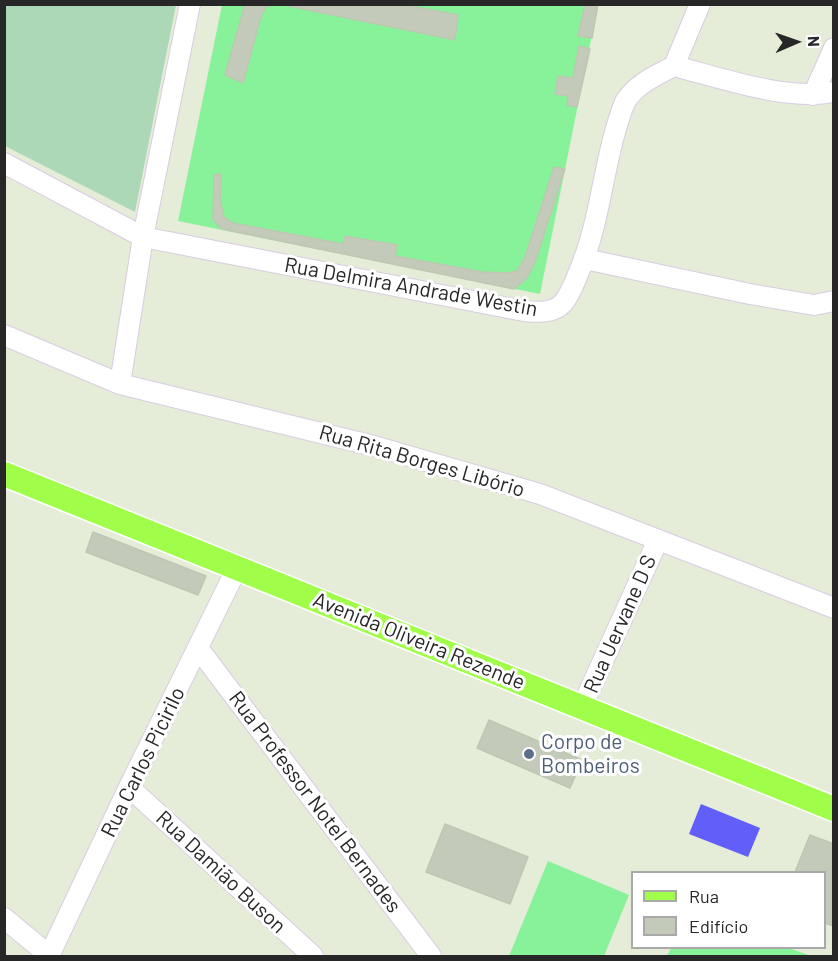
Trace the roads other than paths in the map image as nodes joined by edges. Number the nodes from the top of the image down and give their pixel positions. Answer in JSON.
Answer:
{"nodes":[{"id":1,"x":190,"y":4,"type":"edge"},
{"id":2,"x":700,"y":4,"type":"edge"},
{"id":3,"x":834,"y":48,"type":"edge"},
{"id":4,"x":674,"y":66,"type":"junction"},
{"id":5,"x":834,"y":92,"type":"edge"},
{"id":6,"x":813,"y":95,"type":"junction"},
{"id":7,"x":4,"y":163,"type":"edge"},
{"id":8,"x":143,"y":237,"type":"junction"},
{"id":9,"x":585,"y":259,"type":"junction"},
{"id":10,"x":834,"y":301,"type":"edge"},
{"id":11,"x":4,"y":335,"type":"edge"},
{"id":12,"x":120,"y":384,"type":"junction"},
{"id":13,"x":4,"y":474,"type":"edge"},
{"id":14,"x":658,"y":540,"type":"junction"},
{"id":15,"x":237,"y":568,"type":"junction"},
{"id":16,"x":834,"y":608,"type":"edge"},
{"id":17,"x":198,"y":648,"type":"junction"},
{"id":18,"x":582,"y":707,"type":"junction"},
{"id":19,"x":129,"y":787,"type":"junction"},
{"id":20,"x":834,"y":809,"type":"edge"},
{"id":21,"x":4,"y":918,"type":"edge"},
{"id":22,"x":50,"y":956,"type":"edge"},
{"id":23,"x":313,"y":957,"type":"edge"},
{"id":24,"x":431,"y":957,"type":"edge"}],
"edges":[{"from":1,"to":8,"type":"street"},
{"from":2,"to":4,"type":"street"},
{"from":3,"to":6,"type":"street"},
{"from":4,"to":6,"type":"street"},
{"from":4,"to":9,"type":"street","name":"Rua Delmira Andrade Westin"},
{"from":5,"to":6,"type":"street"},
{"from":7,"to":8,"type":"street","name":"Rua Delmira Andrade Westin"},
{"from":8,"to":9,"type":"street","name":"Rua Delmira Andrade Westin"},
{"from":8,"to":12,"type":"street"},
{"from":9,"to":10,"type":"street"},
{"from":11,"to":12,"type":"street","name":"Rua Rita Borges Libório"},
{"from":12,"to":14,"type":"street","name":"Rua Rita Borges Libório"},
{"from":13,"to":15,"type":"main road","name":"Avenida Oliveira Rezende"},
{"from":14,"to":16,"type":"street","name":"Rua Rita Borges Libório"},
{"from":14,"to":18,"type":"street","name":"Rua Uervane D S"},
{"from":15,"to":17,"type":"street","name":"Rua Carlos Picirilo"},
{"from":15,"to":18,"type":"main road","name":"Avenida Oliveira Rezende"},
{"from":17,"to":19,"type":"street","name":"Rua Carlos Picirilo"},
{"from":17,"to":24,"type":"street","name":"Rua Professor Notel Bernades"},
{"from":18,"to":20,"type":"main road","name":"Avenida Oliveira Rezende"},
{"from":19,"to":22,"type":"street","name":"Rua Carlos Picirilo"},
{"from":19,"to":23,"type":"street","name":"Rua Damião Buson"},
{"from":21,"to":22,"type":"street"}]}
